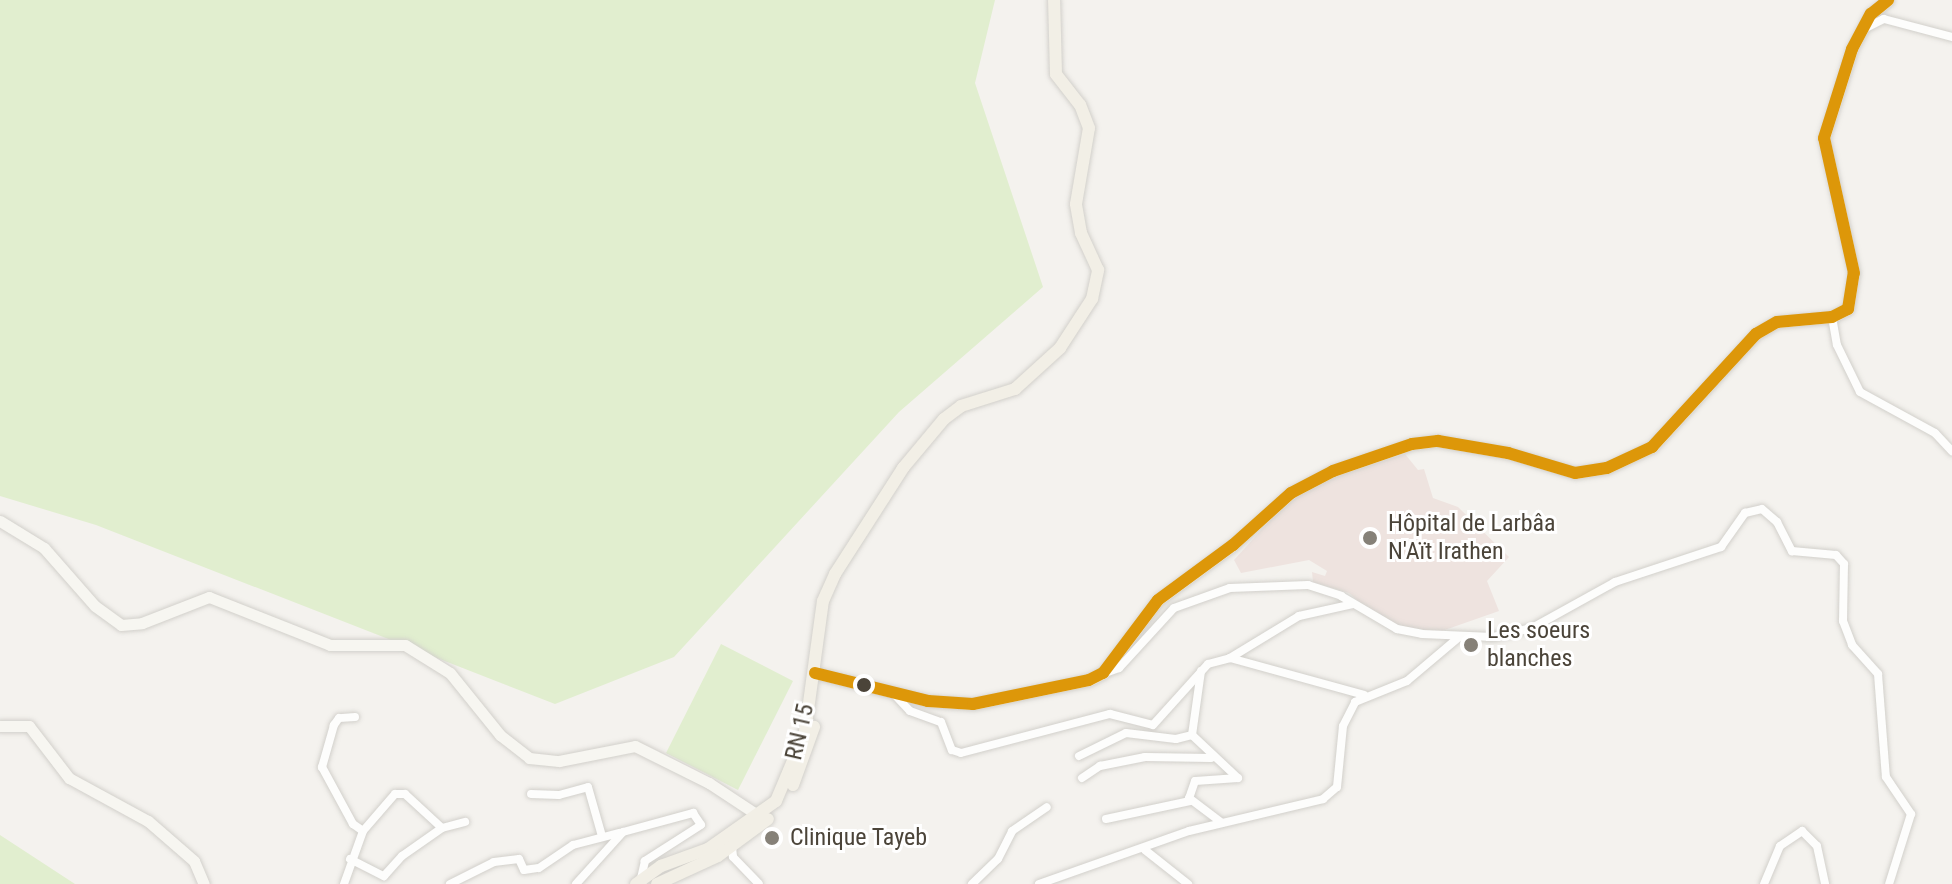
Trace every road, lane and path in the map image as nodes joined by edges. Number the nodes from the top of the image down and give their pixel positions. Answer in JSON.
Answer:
{"nodes":[{"id":1,"x":1054,"y":0,"type":"edge"},
{"id":2,"x":1882,"y":2,"type":"edge"},
{"id":3,"x":1862,"y":29,"type":"junction"},
{"id":4,"x":1952,"y":37,"type":"edge"},
{"id":5,"x":1832,"y":317,"type":"junction"},
{"id":6,"x":1952,"y":451,"type":"edge"},
{"id":7,"x":0,"y":521,"type":"edge"},
{"id":8,"x":1353,"y":604,"type":"junction"},
{"id":9,"x":1459,"y":637,"type":"junction"},
{"id":10,"x":1230,"y":658,"type":"junction"},
{"id":11,"x":1201,"y":671,"type":"junction"},
{"id":12,"x":1103,"y":673,"type":"junction"},
{"id":13,"x":814,"y":676,"type":"junction"},
{"id":14,"x":894,"y":693,"type":"junction"},
{"id":15,"x":1364,"y":695,"type":"junction"},
{"id":16,"x":355,"y":717,"type":"dead end"},
{"id":17,"x":0,"y":726,"type":"edge"},
{"id":18,"x":1192,"y":735,"type":"junction"},
{"id":19,"x":1079,"y":756,"type":"dead end"},
{"id":20,"x":1211,"y":758,"type":"junction"},
{"id":21,"x":1082,"y":778,"type":"dead end"},
{"id":22,"x":531,"y":794,"type":"dead end"},
{"id":23,"x":1190,"y":801,"type":"junction"},
{"id":24,"x":1047,"y":807,"type":"dead end"},
{"id":25,"x":762,"y":818,"type":"junction"},
{"id":26,"x":1106,"y":819,"type":"dead end"},
{"id":27,"x":465,"y":822,"type":"dead end"},
{"id":28,"x":1221,"y":822,"type":"junction"},
{"id":29,"x":442,"y":828,"type":"junction"},
{"id":30,"x":363,"y":831,"type":"junction"},
{"id":31,"x":623,"y":832,"type":"junction"},
{"id":32,"x":602,"y":836,"type":"junction"},
{"id":33,"x":732,"y":847,"type":"junction"},
{"id":34,"x":1145,"y":850,"type":"junction"},
{"id":35,"x":350,"y":859,"type":"junction"},
{"id":36,"x":638,"y":882,"type":"edge"},
{"id":37,"x":1044,"y":883,"type":"edge"},
{"id":38,"x":204,"y":884,"type":"edge"},
{"id":39,"x":344,"y":884,"type":"edge"},
{"id":40,"x":450,"y":884,"type":"edge"},
{"id":41,"x":576,"y":884,"type":"edge"},
{"id":42,"x":657,"y":884,"type":"edge"},
{"id":43,"x":759,"y":884,"type":"edge"},
{"id":44,"x":972,"y":884,"type":"edge"},
{"id":45,"x":1188,"y":884,"type":"edge"},
{"id":46,"x":1764,"y":884,"type":"edge"},
{"id":47,"x":1825,"y":884,"type":"edge"},
{"id":48,"x":1889,"y":884,"type":"edge"}],
"edges":[{"from":1,"to":13,"type":"main road","number":"RN 15"},
{"from":2,"to":3,"type":"main road"},
{"from":3,"to":4,"type":"street"},
{"from":3,"to":5,"type":"main road"},
{"from":5,"to":6,"type":"street"},
{"from":5,"to":12,"type":"main road"},
{"from":7,"to":25,"type":"main road"},
{"from":8,"to":9,"type":"street"},
{"from":8,"to":10,"type":"street"},
{"from":8,"to":12,"type":"street"},
{"from":9,"to":15,"type":"street"},
{"from":9,"to":48,"type":"street"},
{"from":10,"to":11,"type":"street"},
{"from":10,"to":15,"type":"street"},
{"from":11,"to":14,"type":"street"},
{"from":11,"to":18,"type":"street"},
{"from":12,"to":14,"type":"main road"},
{"from":13,"to":14,"type":"main road"},
{"from":13,"to":25,"type":"main road","name":"RN 15"},
{"from":15,"to":28,"type":"street"},
{"from":16,"to":30,"type":"street"},
{"from":17,"to":38,"type":"main road"},
{"from":18,"to":19,"type":"street"},
{"from":18,"to":20,"type":"street"},
{"from":20,"to":21,"type":"street"},
{"from":20,"to":23,"type":"street"},
{"from":22,"to":32,"type":"street"},
{"from":23,"to":26,"type":"street"},
{"from":23,"to":28,"type":"street"},
{"from":24,"to":44,"type":"street"},
{"from":25,"to":33,"type":"main road","name":"RN 15"},
{"from":25,"to":36,"type":"main road","name":"RN 15"},
{"from":27,"to":29,"type":"street"},
{"from":28,"to":34,"type":"street"},
{"from":29,"to":30,"type":"street"},
{"from":29,"to":35,"type":"street"},
{"from":30,"to":35,"type":"street"},
{"from":31,"to":32,"type":"street"},
{"from":31,"to":36,"type":"street"},
{"from":31,"to":41,"type":"street"},
{"from":32,"to":40,"type":"street"},
{"from":33,"to":42,"type":"main road","name":"RN 15"},
{"from":33,"to":43,"type":"street"},
{"from":34,"to":37,"type":"street"},
{"from":34,"to":45,"type":"street"},
{"from":35,"to":39,"type":"street"},
{"from":46,"to":47,"type":"street"}]}
